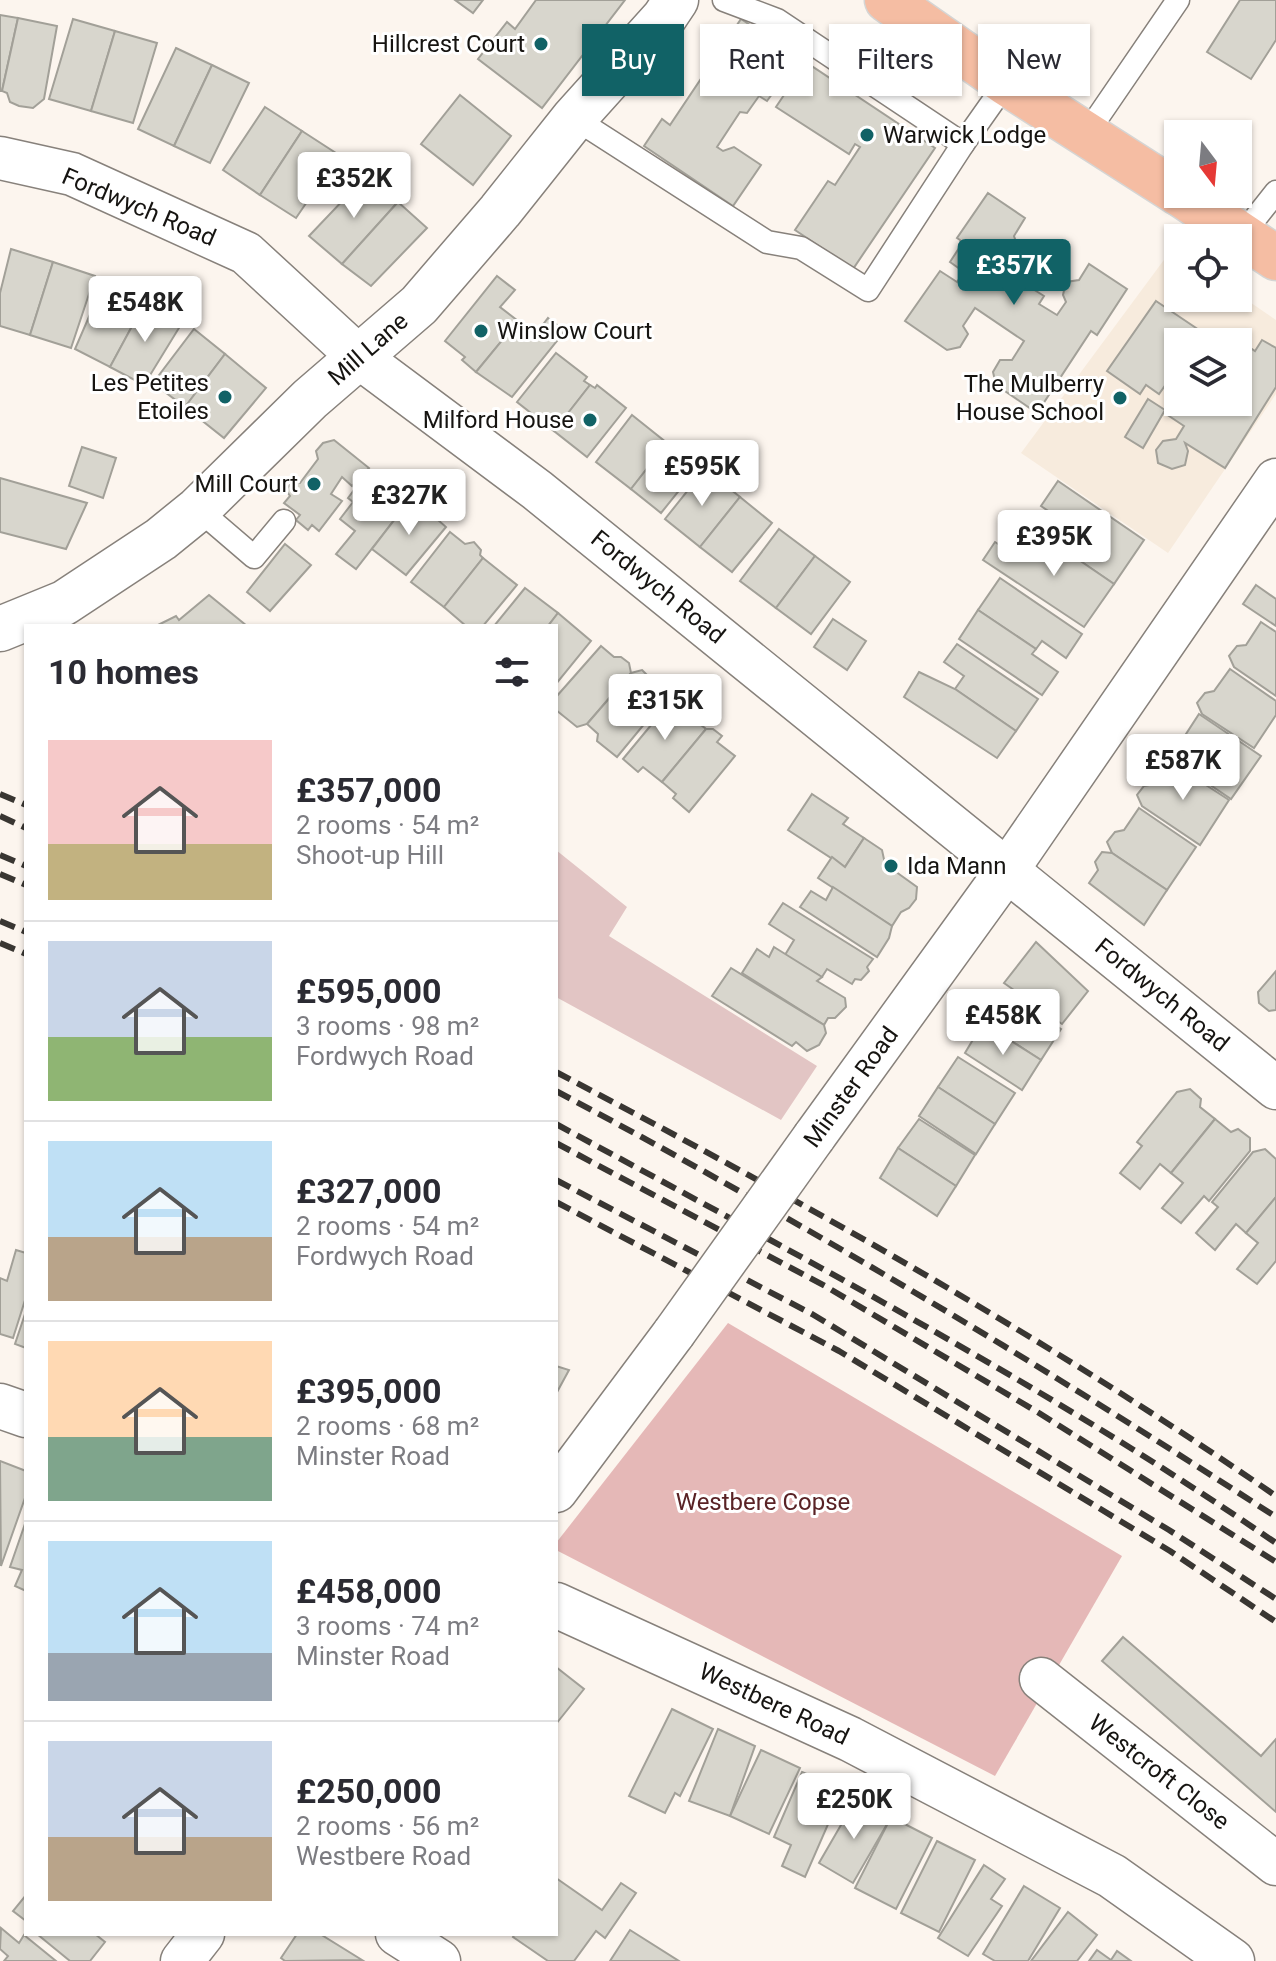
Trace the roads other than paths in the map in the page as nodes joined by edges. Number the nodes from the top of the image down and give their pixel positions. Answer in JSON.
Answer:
{"nodes":[{"id":1,"x":676,"y":0,"type":"edge"},
{"id":2,"x":724,"y":0,"type":"edge"},
{"id":3,"x":887,"y":0,"type":"edge"},
{"id":4,"x":1178,"y":0,"type":"edge"},
{"id":5,"x":978,"y":63,"type":"edge"},
{"id":6,"x":997,"y":96,"type":"edge"},
{"id":7,"x":1027,"y":96,"type":"edge"},
{"id":8,"x":574,"y":118,"type":"junction"},
{"id":9,"x":1087,"y":133,"type":"junction"},
{"id":10,"x":963,"y":144,"type":"junction"},
{"id":11,"x":0,"y":158,"type":"edge"},
{"id":12,"x":1164,"y":184,"type":"edge"},
{"id":13,"x":1276,"y":192,"type":"edge"},
{"id":14,"x":1200,"y":208,"type":"edge"},
{"id":15,"x":1259,"y":247,"type":"edge"},
{"id":16,"x":360,"y":358,"type":"junction"},
{"id":17,"x":1276,"y":480,"type":"edge"},
{"id":18,"x":198,"y":509,"type":"junction"},
{"id":19,"x":284,"y":521,"type":"dead end"},
{"id":20,"x":0,"y":629,"type":"edge"},
{"id":21,"x":1008,"y":869,"type":"junction"},
{"id":22,"x":1276,"y":1088,"type":"edge"},
{"id":23,"x":0,"y":1406,"type":"edge"},
{"id":24,"x":24,"y":1414,"type":"edge"},
{"id":25,"x":558,"y":1488,"type":"edge"},
{"id":26,"x":558,"y":1606,"type":"edge"},
{"id":27,"x":1041,"y":1679,"type":"dead end"},
{"id":28,"x":1276,"y":1864,"type":"edge"},
{"id":29,"x":201,"y":1936,"type":"edge"},
{"id":30,"x":400,"y":1936,"type":"edge"},
{"id":31,"x":182,"y":1961,"type":"edge"},
{"id":32,"x":439,"y":1961,"type":"edge"},
{"id":33,"x":1232,"y":1961,"type":"edge"}],
"edges":[{"from":1,"to":8,"type":"street","name":"Mill Lane"},
{"from":2,"to":10,"type":"lane"},
{"from":3,"to":5,"type":"main road"},
{"from":4,"to":9,"type":"lane"},
{"from":6,"to":10,"type":"lane"},
{"from":7,"to":9,"type":"main road"},
{"from":8,"to":10,"type":"lane"},
{"from":8,"to":16,"type":"street","name":"Mill Lane"},
{"from":9,"to":12,"type":"main road"},
{"from":11,"to":16,"type":"street","name":"Fordwych Road"},
{"from":13,"to":15,"type":"lane"},
{"from":14,"to":15,"type":"main road"},
{"from":16,"to":18,"type":"street","name":"Mill Lane"},
{"from":16,"to":21,"type":"street","name":"Fordwych Road"},
{"from":17,"to":21,"type":"street","name":"Minster Road"},
{"from":18,"to":19,"type":"lane"},
{"from":18,"to":20,"type":"street","name":"Mill Lane"},
{"from":21,"to":22,"type":"street","name":"Fordwych Road"},
{"from":21,"to":25,"type":"street","name":"Minster Road","bridge":true},
{"from":23,"to":24,"type":"street"},
{"from":26,"to":33,"type":"street","name":"Westbere Road"},
{"from":27,"to":28,"type":"street","name":"Westcroft Close"},
{"from":29,"to":31,"type":"street"},
{"from":30,"to":32,"type":"street"}]}
